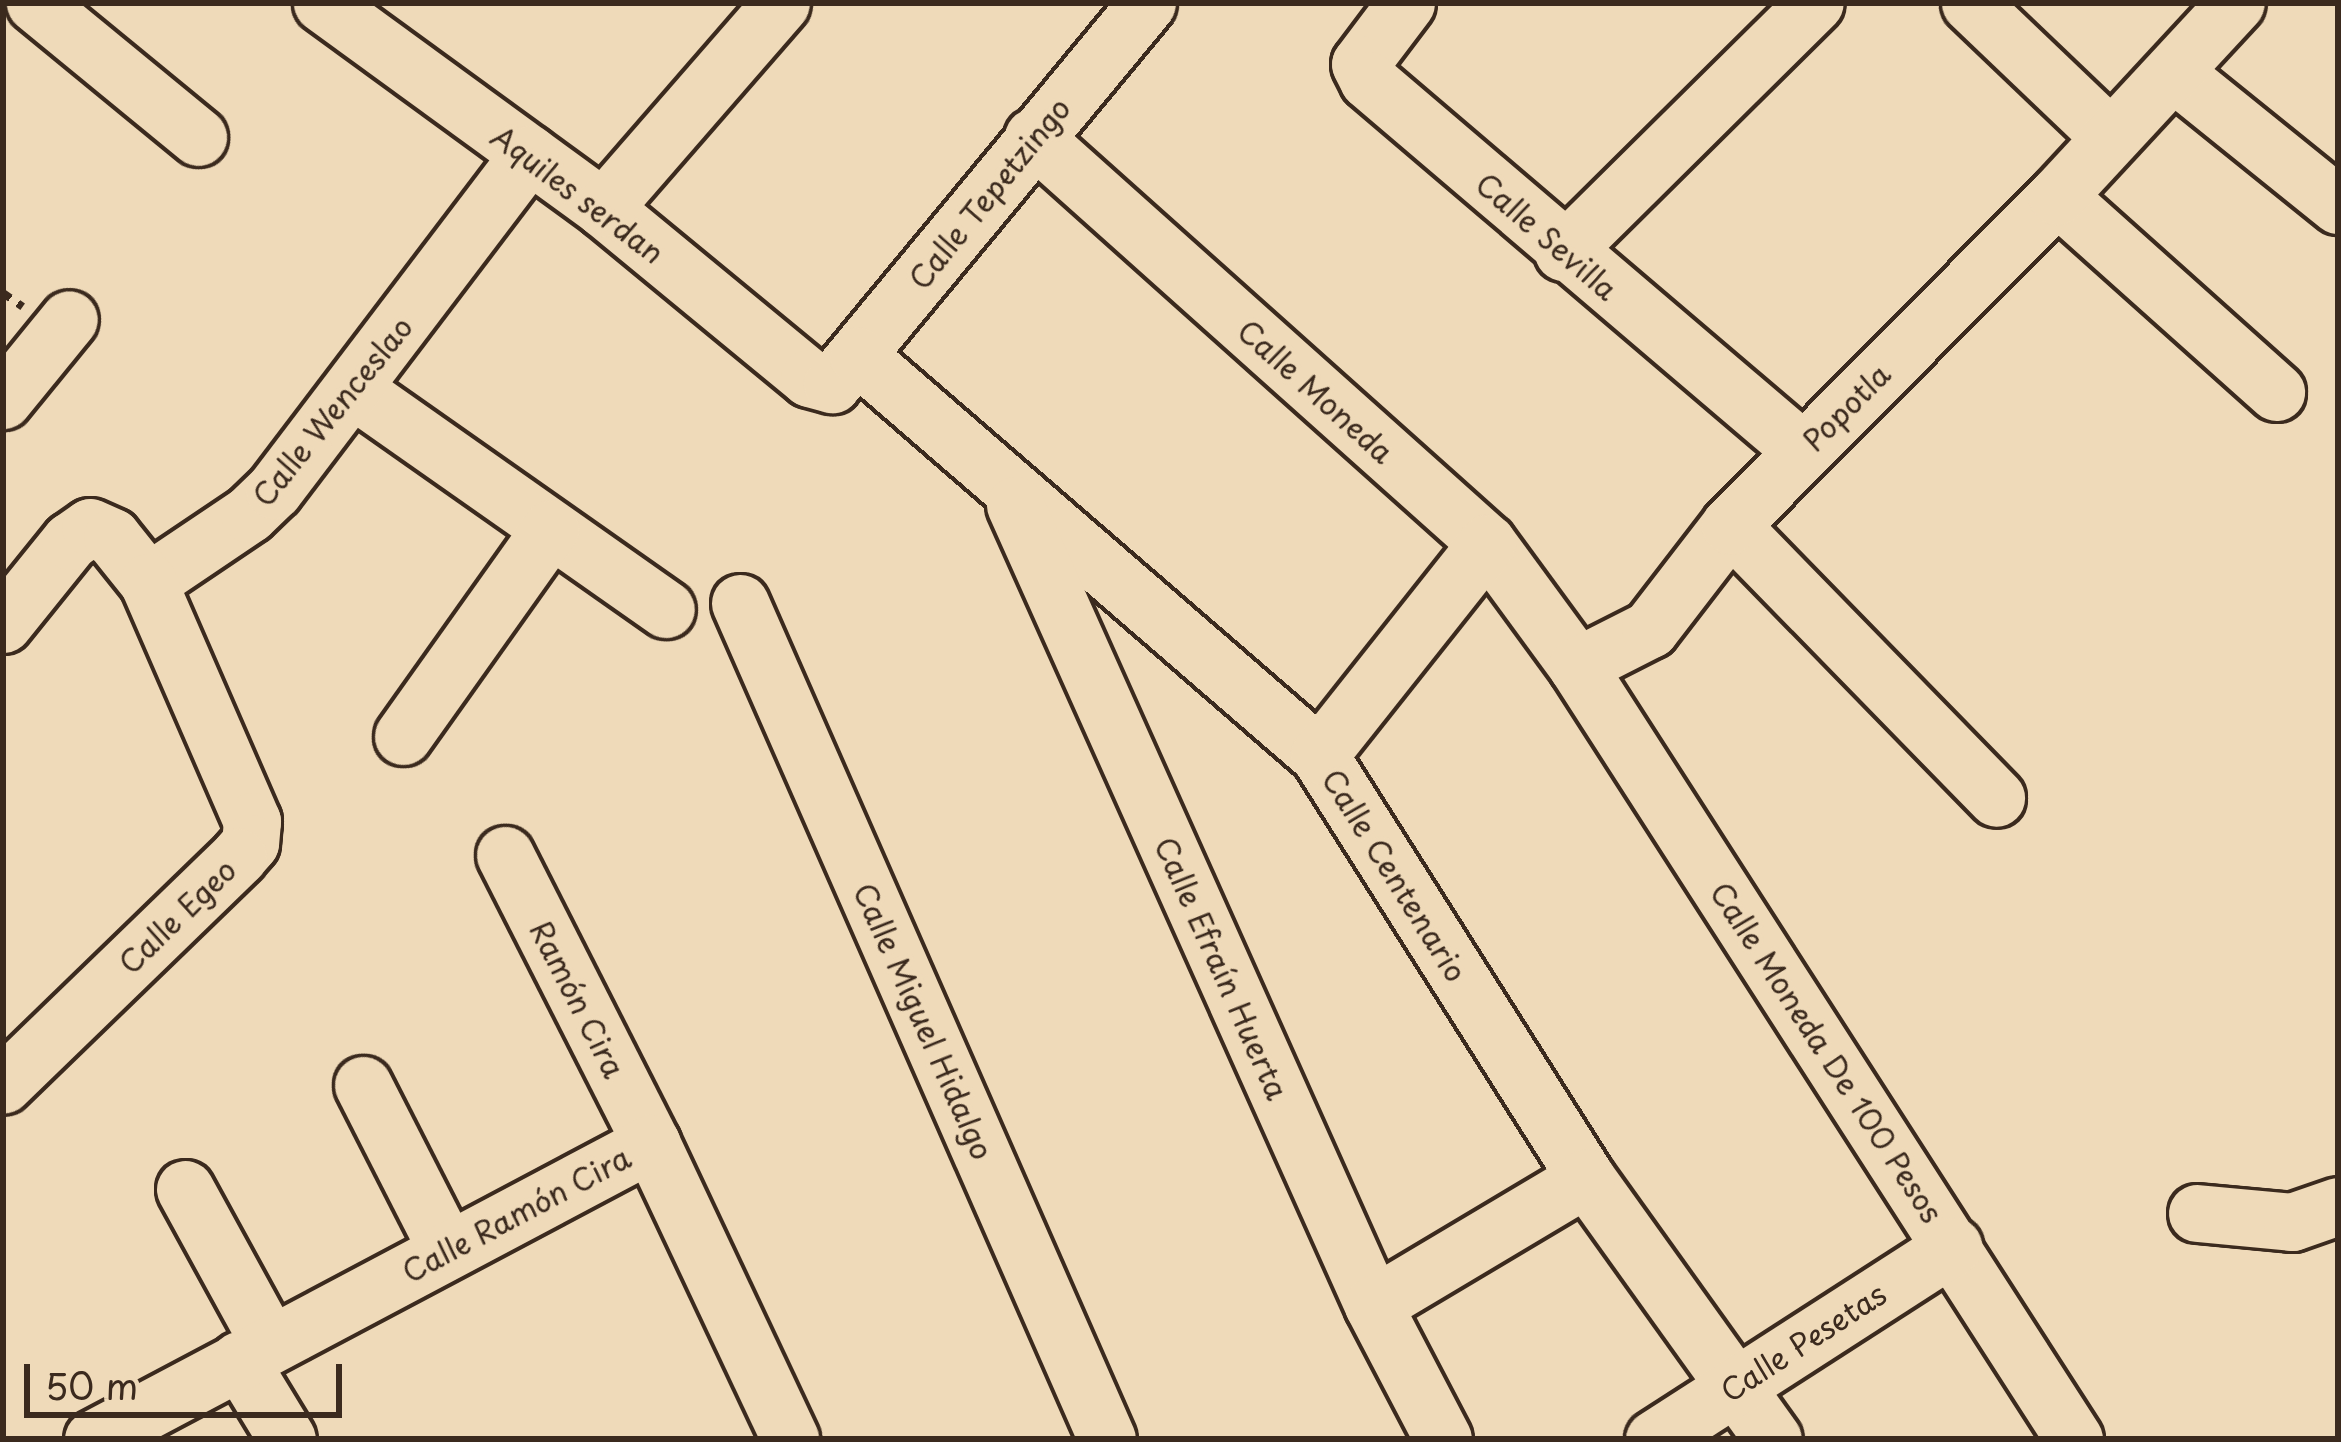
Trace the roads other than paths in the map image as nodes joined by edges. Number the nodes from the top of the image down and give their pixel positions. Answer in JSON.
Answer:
{"nodes":[{"id":1,"x":35,"y":3,"type":"edge"},
{"id":2,"x":322,"y":3,"type":"edge"},
{"id":3,"x":781,"y":3,"type":"edge"},
{"id":4,"x":1147,"y":3,"type":"edge"},
{"id":5,"x":1406,"y":3,"type":"edge"},
{"id":6,"x":1815,"y":3,"type":"edge"},
{"id":7,"x":1970,"y":3,"type":"edge"},
{"id":8,"x":2236,"y":3,"type":"edge"},
{"id":9,"x":2173,"y":72,"type":"junction"},
{"id":10,"x":198,"y":137,"type":"dead end"},
{"id":11,"x":1033,"y":137,"type":"junction"},
{"id":12,"x":2110,"y":137,"type":"junction"},
{"id":13,"x":529,"y":154,"type":"junction"},
{"id":14,"x":2057,"y":196,"type":"junction"},
{"id":15,"x":2338,"y":205,"type":"edge"},
{"id":16,"x":603,"y":208,"type":"junction"},
{"id":17,"x":1563,"y":251,"type":"junction"},
{"id":18,"x":69,"y":319,"type":"dead end"},
{"id":19,"x":845,"y":370,"type":"junction"},
{"id":20,"x":354,"y":390,"type":"junction"},
{"id":21,"x":2276,"y":392,"type":"dead end"},
{"id":22,"x":3,"y":400,"type":"edge"},
{"id":23,"x":1802,"y":450,"type":"junction"},
{"id":24,"x":1010,"y":492,"type":"junction"},
{"id":25,"x":1730,"y":525,"type":"junction"},
{"id":26,"x":550,"y":529,"type":"junction"},
{"id":27,"x":1487,"y":543,"type":"junction"},
{"id":28,"x":148,"y":582,"type":"junction"},
{"id":29,"x":740,"y":602,"type":"dead end"},
{"id":30,"x":666,"y":609,"type":"dead end"},
{"id":31,"x":3,"y":624,"type":"edge"},
{"id":32,"x":1577,"y":666,"type":"junction"},
{"id":33,"x":403,"y":736,"type":"dead end"},
{"id":34,"x":1319,"y":754,"type":"junction"},
{"id":35,"x":1996,"y":798,"type":"dead end"},
{"id":36,"x":506,"y":855,"type":"dead end"},
{"id":37,"x":3,"y":1085,"type":"edge"},
{"id":38,"x":363,"y":1085,"type":"dead end"},
{"id":39,"x":651,"y":1143,"type":"junction"},
{"id":40,"x":1586,"y":1178,"type":"junction"},
{"id":41,"x":185,"y":1189,"type":"dead end"},
{"id":42,"x":2338,"y":1206,"type":"edge"},
{"id":43,"x":2197,"y":1213,"type":"dead end"},
{"id":44,"x":1953,"y":1246,"type":"junction"},
{"id":45,"x":447,"y":1250,"type":"junction"},
{"id":46,"x":1373,"y":1305,"type":"junction"},
{"id":47,"x":255,"y":1352,"type":"junction"},
{"id":48,"x":1736,"y":1384,"type":"junction"},
{"id":49,"x":93,"y":1439,"type":"edge"},
{"id":50,"x":287,"y":1439,"type":"edge"},
{"id":51,"x":790,"y":1439,"type":"edge"},
{"id":52,"x":1107,"y":1439,"type":"edge"},
{"id":53,"x":1443,"y":1439,"type":"edge"},
{"id":54,"x":1654,"y":1439,"type":"edge"},
{"id":55,"x":1773,"y":1439,"type":"edge"},
{"id":56,"x":2074,"y":1439,"type":"edge"}],
"edges":[{"from":1,"to":10,"type":"street"},
{"from":2,"to":13,"type":"street","name":"Aquiles serdan"},
{"from":3,"to":16,"type":"street"},
{"from":4,"to":11,"type":"street","name":"Calle Tepetzingo"},
{"from":5,"to":17,"type":"street","name":"Calle Sevilla"},
{"from":6,"to":17,"type":"street"},
{"from":7,"to":12,"type":"street"},
{"from":8,"to":9,"type":"street","name":"Popotla"},
{"from":9,"to":12,"type":"street","name":"Popotla"},
{"from":9,"to":15,"type":"street"},
{"from":11,"to":19,"type":"street","name":"Calle Tepetzingo"},
{"from":11,"to":27,"type":"street","name":"Calle Moneda"},
{"from":12,"to":14,"type":"street","name":"Popotla"},
{"from":13,"to":16,"type":"street","name":"Aquiles serdan"},
{"from":13,"to":20,"type":"street","name":"Calle Wenceslao"},
{"from":14,"to":21,"type":"street"},
{"from":14,"to":23,"type":"street","name":"Popotla"},
{"from":16,"to":19,"type":"street","name":"Aquiles serdan"},
{"from":17,"to":23,"type":"street","name":"Calle Sevilla"},
{"from":18,"to":22,"type":"street"},
{"from":19,"to":24,"type":"street","name":"Calle Centenario"},
{"from":20,"to":26,"type":"street"},
{"from":20,"to":28,"type":"street","name":"Calle Wenceslao"},
{"from":23,"to":25,"type":"street","name":"Popotla"},
{"from":24,"to":34,"type":"street","name":"Calle Centenario"},
{"from":24,"to":46,"type":"street","name":"Calle Efraín Huerta"},
{"from":25,"to":32,"type":"street","name":"Popotla"},
{"from":25,"to":35,"type":"street"},
{"from":26,"to":30,"type":"street"},
{"from":26,"to":33,"type":"street"},
{"from":27,"to":32,"type":"street","name":"Calle Moneda"},
{"from":27,"to":34,"type":"street"},
{"from":28,"to":31,"type":"street"},
{"from":28,"to":37,"type":"street","name":"Calle Egeo"},
{"from":29,"to":52,"type":"street","name":"Calle Miguel Hidalgo"},
{"from":32,"to":44,"type":"street","name":"Calle Moneda De 100 Pesos"},
{"from":34,"to":40,"type":"street","name":"Calle Centenario"},
{"from":36,"to":39,"type":"street","name":"Ramón Cira"},
{"from":38,"to":45,"type":"street"},
{"from":39,"to":45,"type":"street","name":"Calle Ramón Cira"},
{"from":39,"to":51,"type":"street","name":"Calle Ramón Cira"},
{"from":40,"to":46,"type":"street"},
{"from":40,"to":48,"type":"street","name":"Calle Centenario"},
{"from":41,"to":47,"type":"street"},
{"from":42,"to":43,"type":"street"},
{"from":44,"to":48,"type":"street","name":"Calle Pesetas"},
{"from":44,"to":56,"type":"street","name":"Calle Moneda De 100 Pesos"},
{"from":45,"to":47,"type":"street","name":"Calle Ramón Cira"},
{"from":46,"to":53,"type":"street","name":"Calle Efraín Huerta"},
{"from":47,"to":49,"type":"street","name":"Calle Ramón Cira"},
{"from":47,"to":50,"type":"street"},
{"from":48,"to":54,"type":"street","name":"Calle Pesetas"},
{"from":48,"to":55,"type":"street","name":"Calle Centenario"}]}
